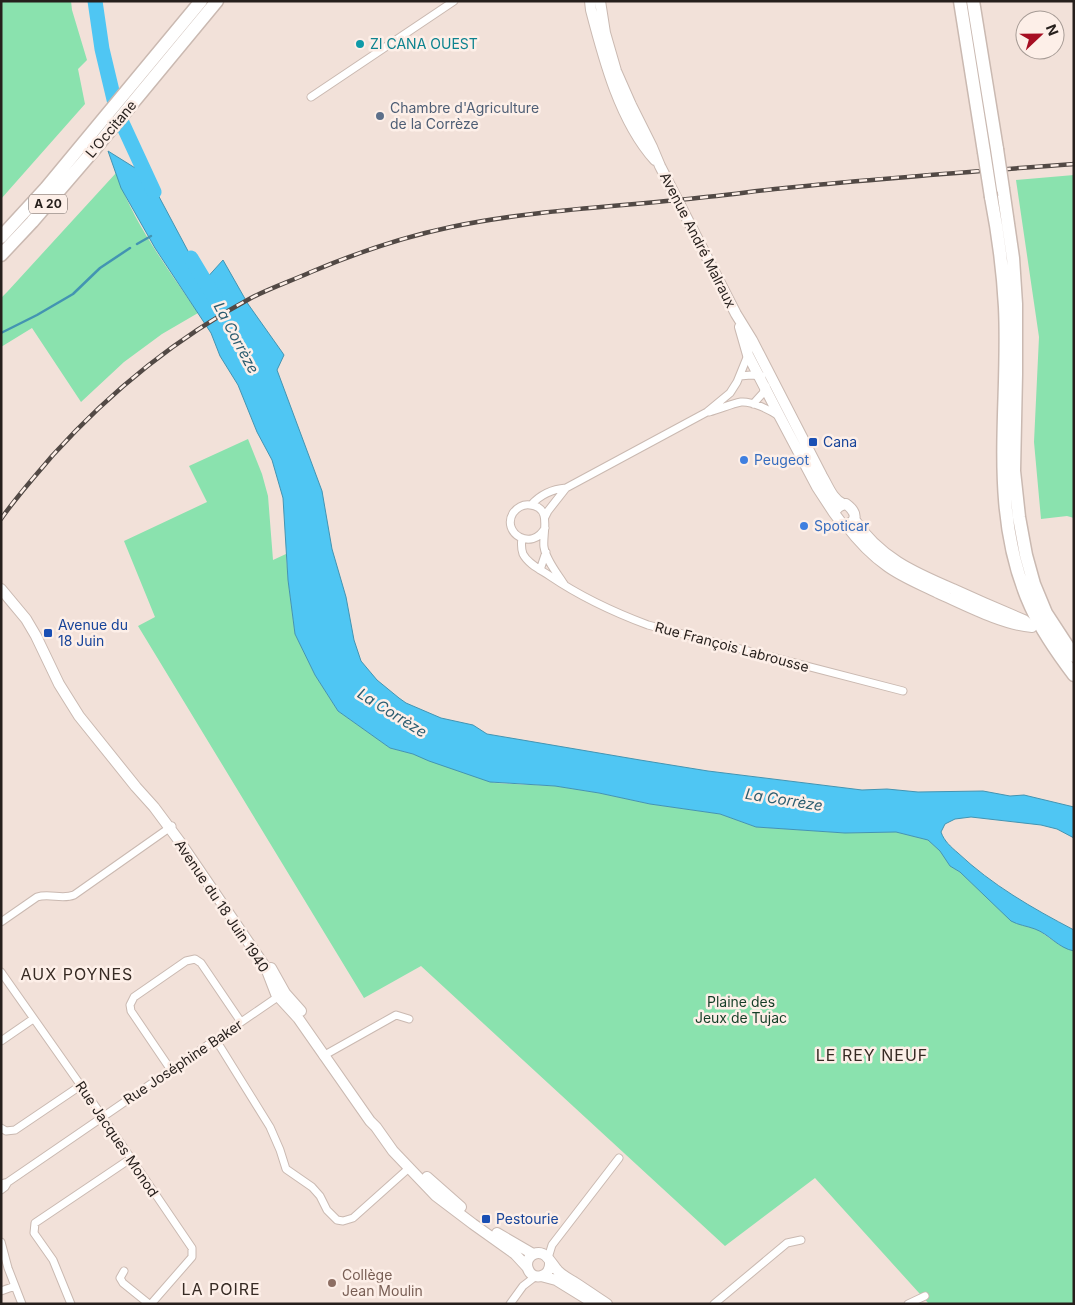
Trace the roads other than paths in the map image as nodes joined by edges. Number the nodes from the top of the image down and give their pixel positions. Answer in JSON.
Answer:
{"nodes":[{"id":1,"x":201,"y":1,"type":"edge"},
{"id":2,"x":217,"y":1,"type":"edge"},
{"id":3,"x":454,"y":1,"type":"edge"},
{"id":4,"x":600,"y":1,"type":"edge"},
{"id":5,"x":960,"y":1,"type":"edge"},
{"id":6,"x":973,"y":1,"type":"edge"},
{"id":7,"x":589,"y":4,"type":"edge"},
{"id":8,"x":311,"y":98,"type":"dead end"},
{"id":9,"x":990,"y":150,"type":"junction"},
{"id":10,"x":660,"y":166,"type":"junction"},
{"id":11,"x":1,"y":237,"type":"edge"},
{"id":12,"x":1,"y":255,"type":"edge"},
{"id":13,"x":736,"y":314,"type":"junction"},
{"id":14,"x":748,"y":355,"type":"junction"},
{"id":15,"x":761,"y":357,"type":"junction"},
{"id":16,"x":740,"y":376,"type":"junction"},
{"id":17,"x":764,"y":380,"type":"junction"},
{"id":18,"x":753,"y":404,"type":"junction"},
{"id":19,"x":707,"y":412,"type":"junction"},
{"id":20,"x":780,"y":417,"type":"junction"},
{"id":21,"x":793,"y":419,"type":"junction"},
{"id":22,"x":566,"y":488,"type":"junction"},
{"id":23,"x":843,"y":504,"type":"junction"},
{"id":24,"x":531,"y":505,"type":"junction"},
{"id":25,"x":834,"y":513,"type":"junction"},
{"id":26,"x":545,"y":517,"type":"junction"},
{"id":27,"x":850,"y":522,"type":"junction"},
{"id":28,"x":545,"y":528,"type":"junction"},
{"id":29,"x":522,"y":538,"type":"junction"},
{"id":30,"x":546,"y":552,"type":"junction"},
{"id":31,"x":540,"y":570,"type":"junction"},
{"id":32,"x":1,"y":587,"type":"edge"},
{"id":33,"x":566,"y":587,"type":"junction"},
{"id":34,"x":1074,"y":656,"type":"edge"},
{"id":35,"x":1074,"y":675,"type":"edge"},
{"id":36,"x":903,"y":691,"type":"dead end"},
{"id":37,"x":171,"y":827,"type":"junction"},
{"id":38,"x":1,"y":922,"type":"edge"},
{"id":39,"x":1,"y":972,"type":"edge"},
{"id":40,"x":282,"y":995,"type":"junction"},
{"id":41,"x":33,"y":1018,"type":"junction"},
{"id":42,"x":409,"y":1019,"type":"dead end"},
{"id":43,"x":241,"y":1022,"type":"junction"},
{"id":44,"x":216,"y":1040,"type":"junction"},
{"id":45,"x":1,"y":1041,"type":"edge"},
{"id":46,"x":326,"y":1054,"type":"junction"},
{"id":47,"x":171,"y":1070,"type":"junction"},
{"id":48,"x":80,"y":1086,"type":"junction"},
{"id":49,"x":103,"y":1117,"type":"junction"},
{"id":50,"x":1,"y":1128,"type":"edge"},
{"id":51,"x":619,"y":1158,"type":"dead end"},
{"id":52,"x":130,"y":1159,"type":"junction"},
{"id":53,"x":408,"y":1168,"type":"junction"},
{"id":54,"x":4,"y":1183,"type":"edge"},
{"id":55,"x":1,"y":1190,"type":"edge"},
{"id":56,"x":801,"y":1240,"type":"dead end"},
{"id":57,"x":1,"y":1242,"type":"edge"},
{"id":58,"x":543,"y":1257,"type":"junction"},
{"id":59,"x":1,"y":1264,"type":"edge"},
{"id":60,"x":124,"y":1271,"type":"dead end"},
{"id":61,"x":533,"y":1273,"type":"junction"},
{"id":62,"x":13,"y":1286,"type":"junction"},
{"id":63,"x":1,"y":1291,"type":"edge"},
{"id":64,"x":925,"y":1296,"type":"dead end"},
{"id":65,"x":18,"y":1304,"type":"edge"},
{"id":66,"x":22,"y":1304,"type":"edge"},
{"id":67,"x":71,"y":1304,"type":"edge"},
{"id":68,"x":150,"y":1304,"type":"edge"},
{"id":69,"x":510,"y":1304,"type":"edge"},
{"id":70,"x":594,"y":1304,"type":"edge"},
{"id":71,"x":607,"y":1304,"type":"edge"},
{"id":72,"x":714,"y":1304,"type":"edge"},
{"id":73,"x":908,"y":1304,"type":"edge"}],
"edges":[{"from":1,"to":11,"type":"highway","name":"L'Occitane","number":"A 20"},
{"from":2,"to":12,"type":"highway","name":"L'Occitane","number":"A 20"},
{"from":3,"to":8,"type":"street"},
{"from":4,"to":10,"type":"street","name":"Avenue André Malraux"},
{"from":5,"to":9,"type":"highway"},
{"from":6,"to":9,"type":"highway"},
{"from":7,"to":10,"type":"street","name":"Avenue André Malraux"},
{"from":9,"to":34,"type":"highway","bridge":true},
{"from":9,"to":35,"type":"highway","bridge":true},
{"from":10,"to":13,"type":"street","name":"Avenue André Malraux"},
{"from":13,"to":14,"type":"street","name":"Avenue André Malraux"},
{"from":13,"to":15,"type":"street","name":"Avenue André Malraux"},
{"from":14,"to":16,"type":"street","name":"Rue François Labrousse"},
{"from":14,"to":17,"type":"street","name":"Avenue André Malraux"},
{"from":15,"to":17,"type":"street","name":"Avenue André Malraux"},
{"from":15,"to":21,"type":"street","name":"Avenue André Malraux"},
{"from":16,"to":17,"type":"street"},
{"from":16,"to":19,"type":"street","name":"Rue François Labrousse"},
{"from":17,"to":18,"type":"street"},
{"from":17,"to":20,"type":"street","name":"Avenue André Malraux"},
{"from":17,"to":21,"type":"street","name":"Avenue André Malraux"},
{"from":18,"to":19,"type":"street","name":"Rue François Labrousse"},
{"from":18,"to":20,"type":"street","name":"Rue François Labrousse"},
{"from":19,"to":22,"type":"street","name":"Rue François Labrousse"},
{"from":20,"to":25,"type":"street","name":"Avenue André Malraux"},
{"from":21,"to":23,"type":"street","name":"Avenue André Malraux"},
{"from":22,"to":24,"type":"street","name":"Rue François Labrousse"},
{"from":22,"to":26,"type":"street","name":"Rue François Labrousse"},
{"from":23,"to":25,"type":"street"},
{"from":23,"to":27,"type":"street"},
{"from":24,"to":26,"type":"street"},
{"from":24,"to":29,"type":"street","name":"Rue François Labrousse"},
{"from":25,"to":27,"type":"street"},
{"from":26,"to":28,"type":"street","name":"Rue François Labrousse"},
{"from":27,"to":27,"type":"street"},
{"from":28,"to":29,"type":"street"},
{"from":28,"to":30,"type":"street","name":"Rue François Labrousse"},
{"from":29,"to":31,"type":"street","name":"Rue François Labrousse"},
{"from":30,"to":31,"type":"street","name":"Rue François Labrousse"},
{"from":30,"to":33,"type":"street","name":"Rue François Labrousse"},
{"from":31,"to":33,"type":"street","name":"Rue François Labrousse"},
{"from":32,"to":37,"type":"street","name":"Avenue du 18 Juin 1940"},
{"from":33,"to":36,"type":"street","name":"Rue François Labrousse"},
{"from":37,"to":38,"type":"street"},
{"from":37,"to":40,"type":"street","name":"Avenue du 18 Juin 1940"},
{"from":37,"to":40,"type":"street","name":"Avenue du 18 Juin 1940"},
{"from":39,"to":41,"type":"street","name":"Rue Jacques Monod"},
{"from":40,"to":43,"type":"street","name":"Rue Joséphine Baker"},
{"from":40,"to":46,"type":"street","name":"Avenue du 18 Juin 1940"},
{"from":41,"to":45,"type":"street"},
{"from":41,"to":48,"type":"street","name":"Rue Jacques Monod"},
{"from":42,"to":46,"type":"street"},
{"from":43,"to":44,"type":"street","name":"Rue Joséphine Baker"},
{"from":43,"to":47,"type":"street"},
{"from":44,"to":47,"type":"street","name":"Rue Joséphine Baker"},
{"from":44,"to":53,"type":"street"},
{"from":46,"to":53,"type":"street","name":"Avenue du 18 Juin 1940"},
{"from":46,"to":58,"type":"street","name":"Avenue du 18 Juin 1940"},
{"from":47,"to":49,"type":"street","name":"Rue Joséphine Baker"},
{"from":48,"to":49,"type":"street","name":"Rue Jacques Monod"},
{"from":48,"to":50,"type":"street"},
{"from":49,"to":52,"type":"street","name":"Rue Jacques Monod"},
{"from":49,"to":54,"type":"street","name":"Rue Joséphine Baker"},
{"from":51,"to":58,"type":"street"},
{"from":52,"to":67,"type":"street"},
{"from":52,"to":68,"type":"street","name":"Rue Jacques Monod"},
{"from":53,"to":61,"type":"street","name":"Avenue du 18 Juin 1940"},
{"from":54,"to":55,"type":"street","name":"Rue Joséphine Baker"},
{"from":56,"to":72,"type":"street"},
{"from":57,"to":62,"type":"street"},
{"from":58,"to":61,"type":"street"},
{"from":58,"to":61,"type":"street"},
{"from":58,"to":71,"type":"street","name":"Avenue du 18 Juin 1940"},
{"from":59,"to":62,"type":"street"},
{"from":60,"to":68,"type":"street"},
{"from":61,"to":69,"type":"street"},
{"from":61,"to":70,"type":"street","name":"Avenue du 18 Juin 1940"},
{"from":62,"to":63,"type":"street"},
{"from":62,"to":65,"type":"street"},
{"from":62,"to":66,"type":"street"},
{"from":64,"to":73,"type":"street"}]}
